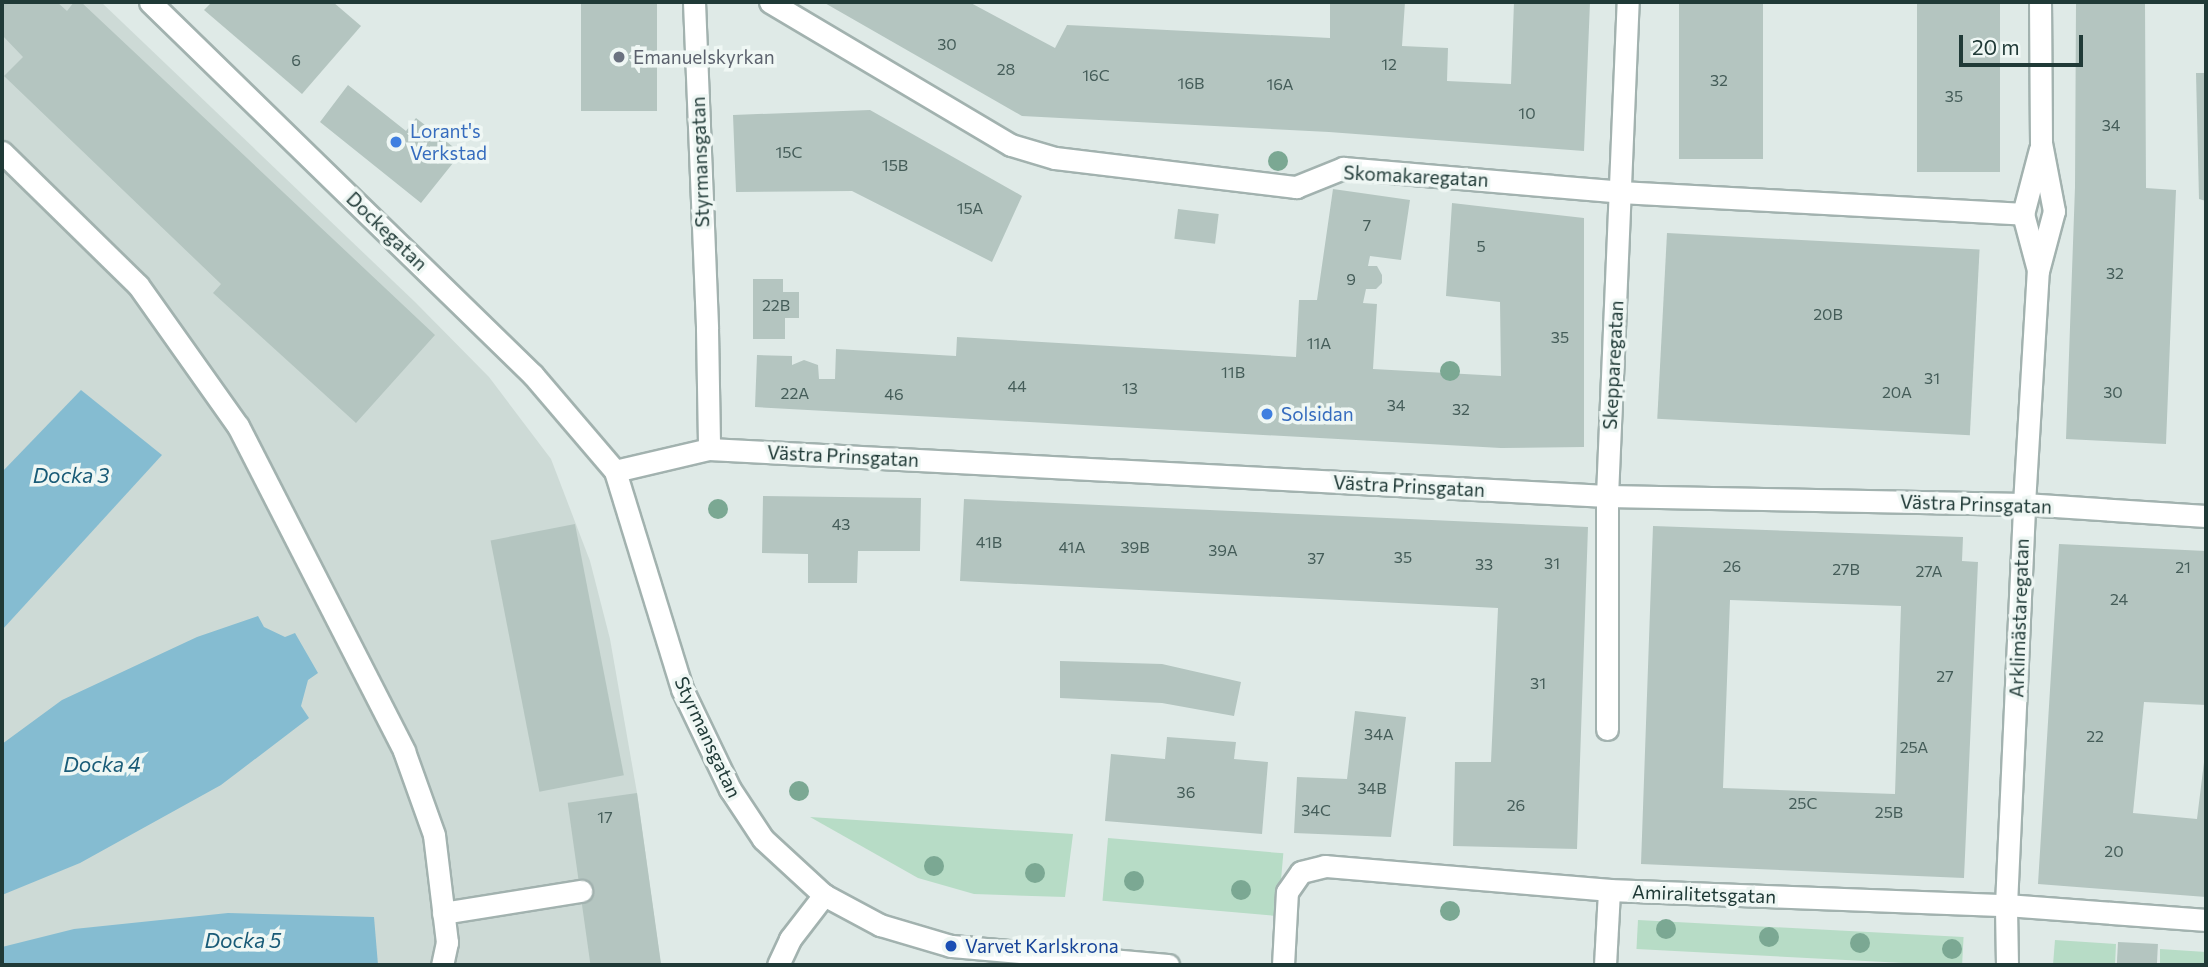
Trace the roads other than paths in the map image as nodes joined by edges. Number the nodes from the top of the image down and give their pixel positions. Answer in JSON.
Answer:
{"nodes":[{"id":1,"x":150,"y":2,"type":"edge"},
{"id":2,"x":694,"y":2,"type":"edge"},
{"id":3,"x":769,"y":2,"type":"edge"},
{"id":4,"x":1628,"y":2,"type":"edge"},
{"id":5,"x":2040,"y":2,"type":"edge"},
{"id":6,"x":2042,"y":143,"type":"junction"},
{"id":7,"x":2,"y":152,"type":"edge"},
{"id":8,"x":1621,"y":192,"type":"junction"},
{"id":9,"x":2022,"y":214,"type":"junction"},
{"id":10,"x":2038,"y":271,"type":"junction"},
{"id":11,"x":709,"y":449,"type":"junction"},
{"id":12,"x":615,"y":471,"type":"junction"},
{"id":13,"x":1607,"y":496,"type":"junction"},
{"id":14,"x":2024,"y":504,"type":"junction"},
{"id":15,"x":2206,"y":516,"type":"edge"},
{"id":16,"x":1607,"y":729,"type":"dead end"},
{"id":17,"x":581,"y":891,"type":"dead end"},
{"id":18,"x":1609,"y":891,"type":"junction"},
{"id":19,"x":824,"y":895,"type":"junction"},
{"id":20,"x":2006,"y":905,"type":"junction"},
{"id":21,"x":443,"y":913,"type":"junction"},
{"id":22,"x":2206,"y":920,"type":"edge"},
{"id":23,"x":442,"y":965,"type":"edge"},
{"id":24,"x":778,"y":965,"type":"edge"},
{"id":25,"x":1168,"y":965,"type":"edge"},
{"id":26,"x":1283,"y":965,"type":"edge"},
{"id":27,"x":1605,"y":965,"type":"edge"},
{"id":28,"x":2007,"y":965,"type":"edge"}],
"edges":[{"from":1,"to":12,"type":"street","name":"Dockegatan"},
{"from":2,"to":11,"type":"street","name":"Styrmansgatan"},
{"from":3,"to":8,"type":"street","name":"Skomakaregatan"},
{"from":4,"to":8,"type":"street","name":"Skepparegatan"},
{"from":5,"to":6,"type":"street","name":"Arklimästaregatan"},
{"from":6,"to":9,"type":"street","name":"Arklimästaregatan"},
{"from":6,"to":10,"type":"street","name":"Arklimästaregatan"},
{"from":7,"to":21,"type":"street"},
{"from":8,"to":9,"type":"street","name":"Skomakaregatan"},
{"from":8,"to":13,"type":"street","name":"Skepparegatan"},
{"from":9,"to":10,"type":"street","name":"Arklimästaregatan"},
{"from":10,"to":14,"type":"street","name":"Arklimästaregatan"},
{"from":11,"to":12,"type":"street","name":"Västra Prinsgatan"},
{"from":11,"to":13,"type":"street","name":"Västra Prinsgatan"},
{"from":12,"to":19,"type":"street","name":"Styrmansgatan"},
{"from":13,"to":14,"type":"street","name":"Västra Prinsgatan"},
{"from":13,"to":16,"type":"street","name":"Skepparegatan"},
{"from":14,"to":15,"type":"street","name":"Västra Prinsgatan"},
{"from":14,"to":20,"type":"street","name":"Arklimästaregatan"},
{"from":17,"to":21,"type":"street"},
{"from":18,"to":20,"type":"street","name":"Amiralitetsgatan"},
{"from":18,"to":26,"type":"street","name":"Amiralitetsgatan"},
{"from":18,"to":27,"type":"street"},
{"from":19,"to":24,"type":"street"},
{"from":19,"to":25,"type":"street"},
{"from":20,"to":22,"type":"street","name":"Amiralitetsgatan"},
{"from":20,"to":28,"type":"street","name":"Arklimästaregatan"},
{"from":21,"to":23,"type":"street"}]}
